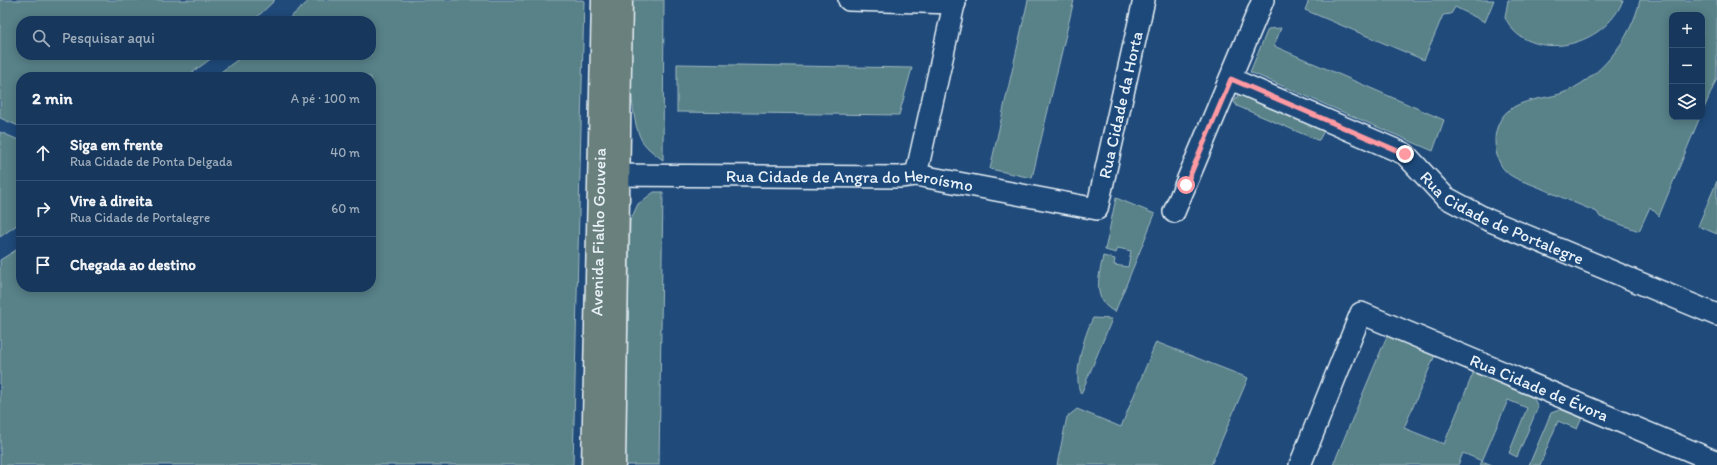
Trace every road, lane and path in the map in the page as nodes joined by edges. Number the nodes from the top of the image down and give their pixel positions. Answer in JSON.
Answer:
{"nodes":[{"id":1,"x":603,"y":0,"type":"edge"},
{"id":2,"x":621,"y":0,"type":"edge"},
{"id":3,"x":849,"y":0,"type":"edge"},
{"id":4,"x":1144,"y":0,"type":"edge"},
{"id":5,"x":1263,"y":0,"type":"edge"},
{"id":6,"x":955,"y":1,"type":"edge"},
{"id":7,"x":1231,"y":79,"type":"junction"},
{"id":8,"x":609,"y":175,"type":"junction"},
{"id":9,"x":916,"y":175,"type":"junction"},
{"id":10,"x":1097,"y":209,"type":"joint"},
{"id":11,"x":1174,"y":212,"type":"dead end"},
{"id":12,"x":1717,"y":315,"type":"edge"},
{"id":13,"x":1717,"y":462,"type":"edge"},
{"id":14,"x":593,"y":465,"type":"edge"},
{"id":15,"x":614,"y":465,"type":"edge"},
{"id":16,"x":1300,"y":465,"type":"edge"}],
"edges":[{"from":1,"to":8,"type":"main road","name":"Avenida Fialho Gouveia"},
{"from":2,"to":8,"type":"main road","name":"Avenida Fialho Gouveia"},
{"from":3,"to":6,"type":"street"},
{"from":4,"to":10,"type":"street","name":"Rua Cidade da Horta"},
{"from":5,"to":7,"type":"street"},
{"from":6,"to":9,"type":"street"},
{"from":7,"to":11,"type":"street"},
{"from":7,"to":12,"type":"street","name":"Rua Cidade de Portalegre"},
{"from":8,"to":9,"type":"street","name":"Rua Cidade de Angra do Heroísmo"},
{"from":8,"to":14,"type":"main road","name":"Avenida Fialho Gouveia"},
{"from":8,"to":15,"type":"main road","name":"Avenida Fialho Gouveia"},
{"from":9,"to":10,"type":"street","name":"Rua Cidade de Angra do Heroísmo"},
{"from":13,"to":16,"type":"street","name":"Rua Cidade de Évora"}]}
